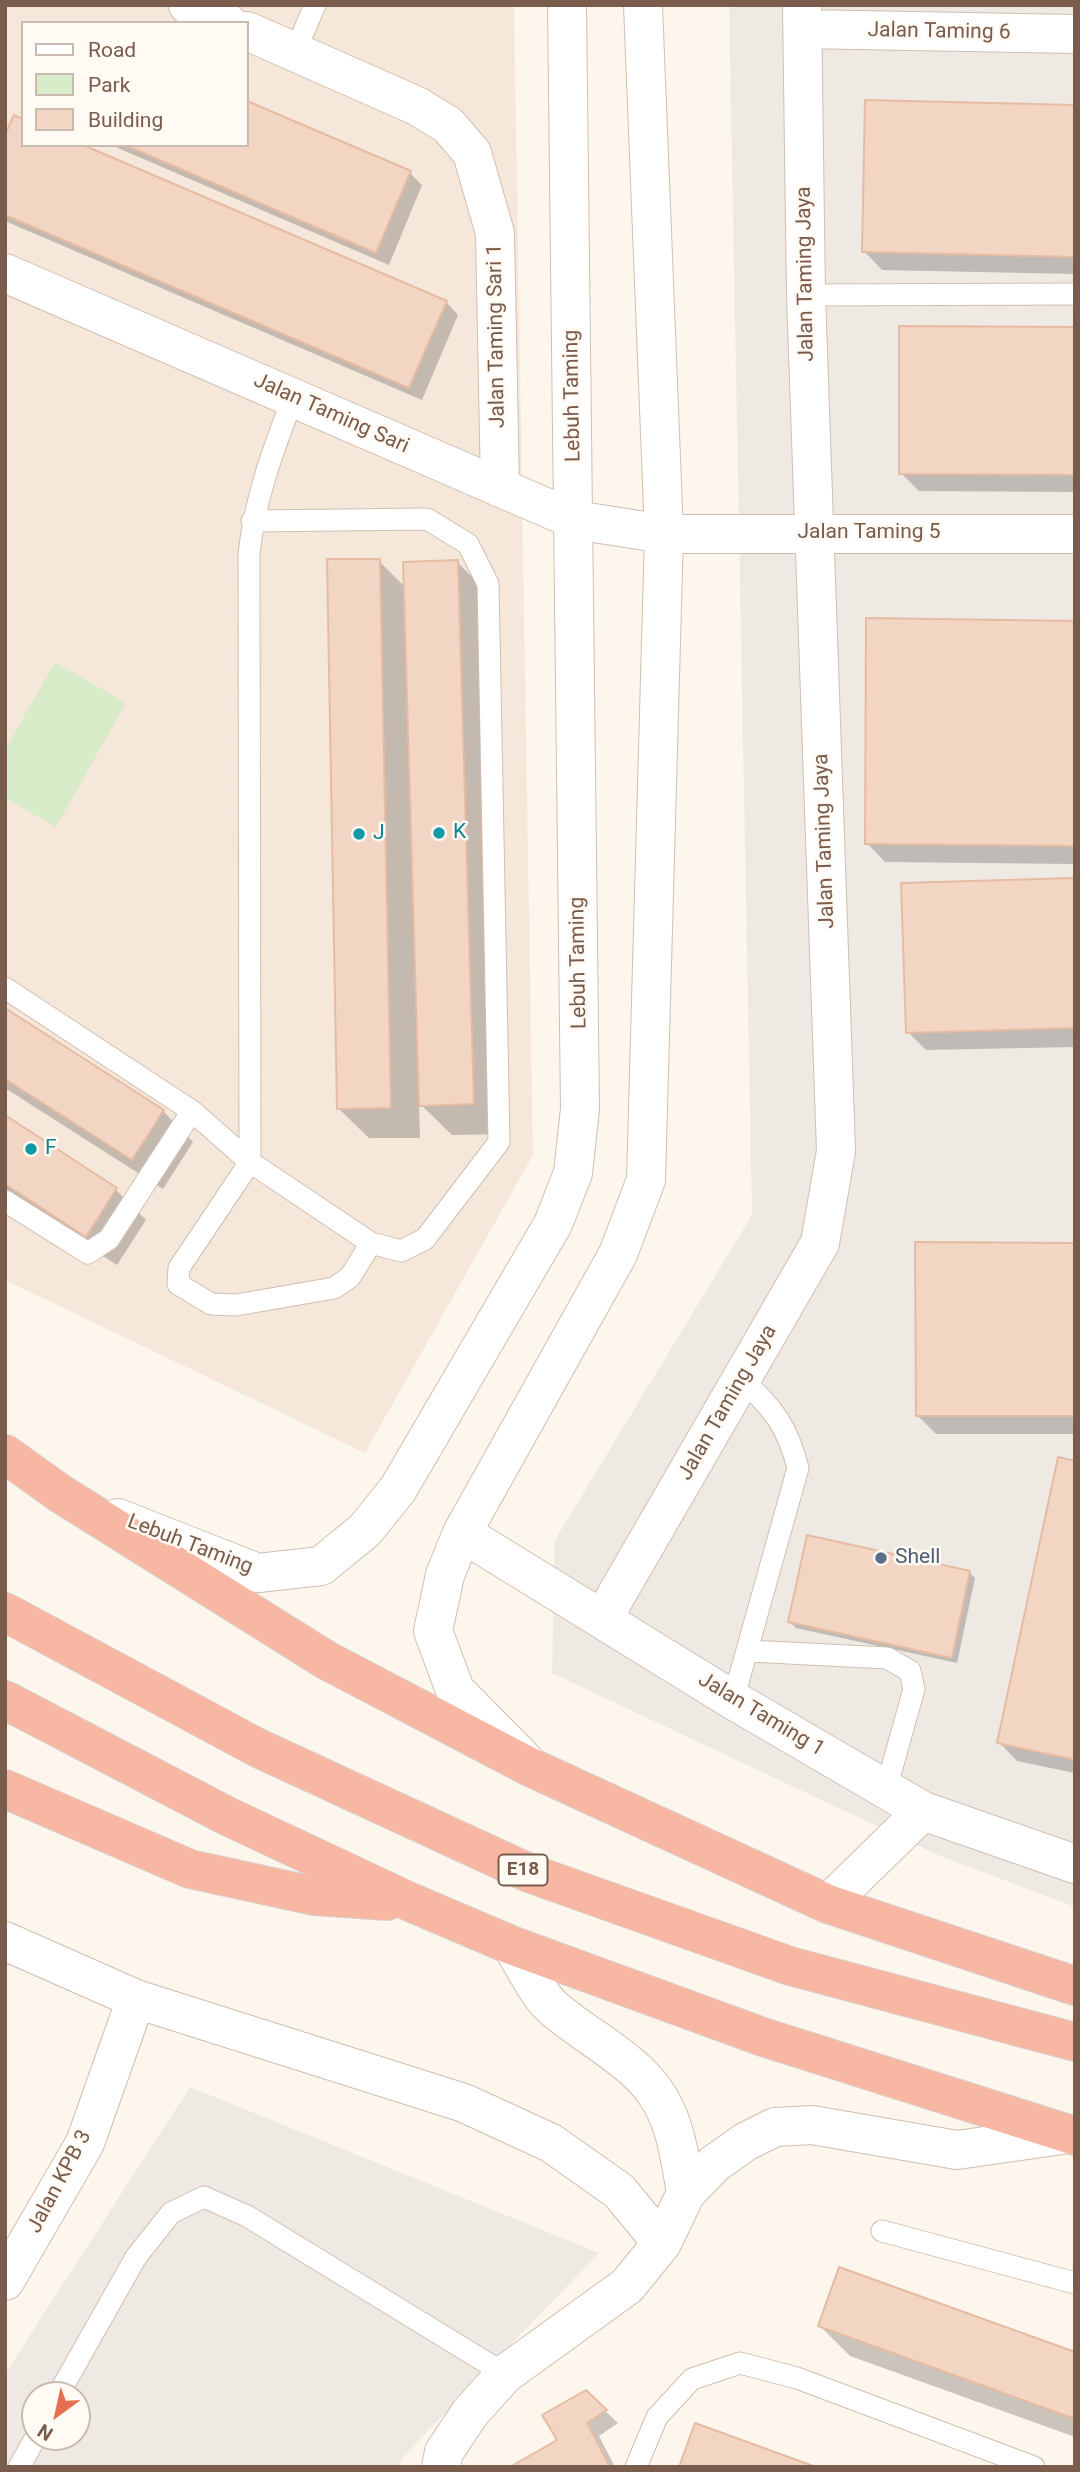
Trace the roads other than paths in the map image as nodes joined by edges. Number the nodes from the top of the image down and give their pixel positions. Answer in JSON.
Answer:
{"nodes":[{"id":1,"x":188,"y":5,"type":"edge"},
{"id":2,"x":315,"y":5,"type":"edge"},
{"id":3,"x":567,"y":5,"type":"edge"},
{"id":4,"x":643,"y":5,"type":"edge"},
{"id":5,"x":803,"y":17,"type":"edge"},
{"id":6,"x":224,"y":21,"type":"edge"},
{"id":7,"x":248,"y":31,"type":"edge"},
{"id":8,"x":1075,"y":34,"type":"edge"},
{"id":9,"x":295,"y":52,"type":"junction"},
{"id":10,"x":5,"y":273,"type":"edge"},
{"id":11,"x":1075,"y":294,"type":"edge"},
{"id":12,"x":806,"y":295,"type":"junction"},
{"id":13,"x":293,"y":398,"type":"junction"},
{"id":14,"x":500,"y":488,"type":"junction"},
{"id":15,"x":575,"y":520,"type":"junction"},
{"id":16,"x":252,"y":521,"type":"junction"},
{"id":17,"x":813,"y":532,"type":"junction"},
{"id":18,"x":664,"y":534,"type":"junction"},
{"id":19,"x":1075,"y":534,"type":"edge"},
{"id":20,"x":5,"y":988,"type":"edge"},
{"id":21,"x":192,"y":1111,"type":"junction"},
{"id":22,"x":250,"y":1162,"type":"junction"},
{"id":23,"x":5,"y":1201,"type":"edge"},
{"id":24,"x":371,"y":1243,"type":"junction"},
{"id":25,"x":742,"y":1380,"type":"junction"},
{"id":26,"x":5,"y":1454,"type":"edge"},
{"id":27,"x":61,"y":1494,"type":"junction"},
{"id":28,"x":462,"y":1533,"type":"junction"},
{"id":29,"x":5,"y":1612,"type":"edge"},
{"id":30,"x":603,"y":1618,"type":"junction"},
{"id":31,"x":749,"y":1651,"type":"junction"},
{"id":32,"x":5,"y":1700,"type":"edge"},
{"id":33,"x":733,"y":1700,"type":"junction"},
{"id":34,"x":530,"y":1767,"type":"junction"},
{"id":35,"x":5,"y":1789,"type":"edge"},
{"id":36,"x":886,"y":1789,"type":"junction"},
{"id":37,"x":923,"y":1811,"type":"junction"},
{"id":38,"x":1075,"y":1864,"type":"edge"},
{"id":39,"x":410,"y":1902,"type":"junction"},
{"id":40,"x":828,"y":1905,"type":"junction"},
{"id":41,"x":5,"y":1941,"type":"edge"},
{"id":42,"x":511,"y":1944,"type":"junction"},
{"id":43,"x":1075,"y":1986,"type":"edge"},
{"id":44,"x":136,"y":1999,"type":"junction"},
{"id":45,"x":1075,"y":2042,"type":"edge"},
{"id":46,"x":1072,"y":2135,"type":"edge"},
{"id":47,"x":685,"y":2193,"type":"junction"},
{"id":48,"x":882,"y":2231,"type":"dead end"},
{"id":49,"x":662,"y":2243,"type":"junction"},
{"id":50,"x":5,"y":2281,"type":"edge"},
{"id":51,"x":1075,"y":2283,"type":"edge"},
{"id":52,"x":505,"y":2374,"type":"junction"},
{"id":53,"x":66,"y":2381,"type":"edge"},
{"id":54,"x":441,"y":2467,"type":"edge"},
{"id":55,"x":636,"y":2467,"type":"edge"},
{"id":56,"x":1034,"y":2467,"type":"edge"}],
"edges":[{"from":1,"to":6,"type":"street"},
{"from":2,"to":9,"type":"lane"},
{"from":3,"to":15,"type":"street","name":"Lebuh Taming"},
{"from":4,"to":18,"type":"street"},
{"from":5,"to":8,"type":"street","name":"Jalan Taming 6"},
{"from":5,"to":12,"type":"street","name":"Jalan Taming Jaya"},
{"from":7,"to":9,"type":"street","name":"Jalan Taming Sari 1"},
{"from":9,"to":14,"type":"street","name":"Jalan Taming Sari 1"},
{"from":10,"to":13,"type":"street","name":"Jalan Taming Sari"},
{"from":11,"to":12,"type":"lane"},
{"from":12,"to":17,"type":"street","name":"Jalan Taming Jaya"},
{"from":13,"to":14,"type":"street","name":"Jalan Taming Sari"},
{"from":13,"to":16,"type":"lane"},
{"from":14,"to":15,"type":"street","name":"Jalan Taming Sari"},
{"from":15,"to":18,"type":"street","name":"Jalan Taming Sari"},
{"from":15,"to":27,"type":"street","name":"Lebuh Taming"},
{"from":16,"to":22,"type":"lane"},
{"from":16,"to":24,"type":"lane"},
{"from":17,"to":18,"type":"street","name":"Jalan Taming 5"},
{"from":17,"to":19,"type":"street","name":"Jalan Taming 5"},
{"from":17,"to":25,"type":"street","name":"Jalan Taming Jaya"},
{"from":18,"to":28,"type":"street"},
{"from":20,"to":21,"type":"lane"},
{"from":21,"to":22,"type":"lane"},
{"from":21,"to":23,"type":"lane"},
{"from":22,"to":24,"type":"lane"},
{"from":22,"to":24,"type":"lane"},
{"from":25,"to":30,"type":"street","name":"Jalan Taming Jaya"},
{"from":25,"to":31,"type":"lane"},
{"from":26,"to":27,"type":"highway"},
{"from":27,"to":34,"type":"highway"},
{"from":28,"to":30,"type":"street","name":"Jalan Taming 1"},
{"from":28,"to":34,"type":"street"},
{"from":29,"to":45,"type":"highway","number":"E18"},
{"from":30,"to":33,"type":"street","name":"Jalan Taming 1"},
{"from":31,"to":33,"type":"lane"},
{"from":31,"to":36,"type":"lane"},
{"from":32,"to":39,"type":"highway"},
{"from":33,"to":36,"type":"street","name":"Jalan Taming 1"},
{"from":34,"to":40,"type":"highway"},
{"from":35,"to":39,"type":"highway"},
{"from":36,"to":37,"type":"street","name":"Jalan Taming 1"},
{"from":37,"to":38,"type":"street","name":"Jalan Taming 1"},
{"from":37,"to":40,"type":"street"},
{"from":39,"to":42,"type":"highway"},
{"from":40,"to":43,"type":"highway"},
{"from":41,"to":44,"type":"street"},
{"from":42,"to":46,"type":"highway"},
{"from":42,"to":47,"type":"street"},
{"from":44,"to":49,"type":"street"},
{"from":44,"to":50,"type":"street","name":"Jalan KPB 3"},
{"from":46,"to":47,"type":"street"},
{"from":47,"to":49,"type":"street"},
{"from":48,"to":51,"type":"lane"},
{"from":49,"to":52,"type":"street"},
{"from":52,"to":53,"type":"lane"},
{"from":52,"to":54,"type":"street"},
{"from":55,"to":56,"type":"lane"}]}
